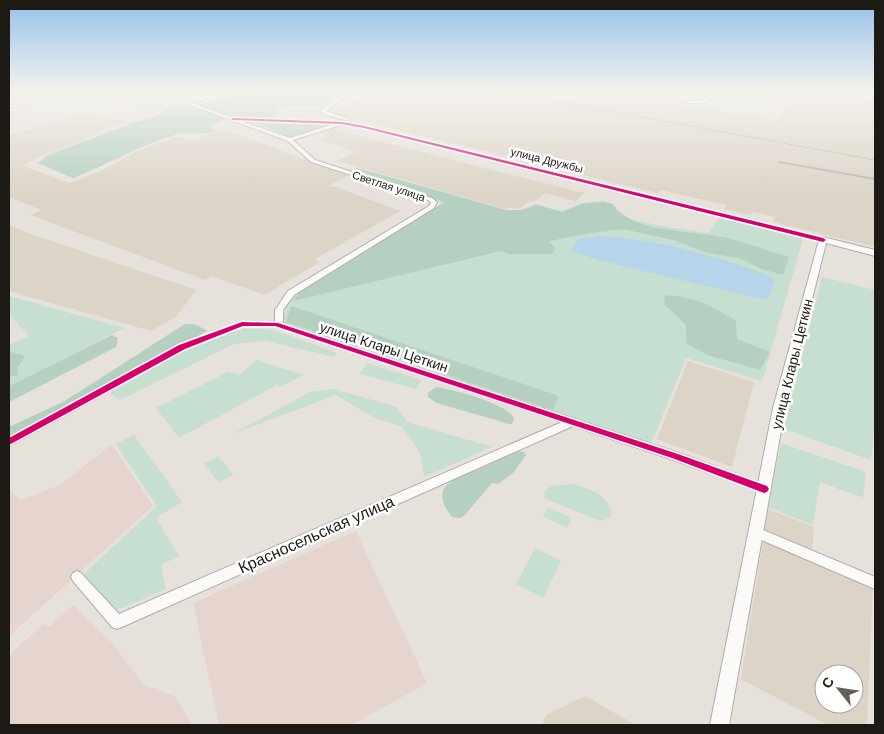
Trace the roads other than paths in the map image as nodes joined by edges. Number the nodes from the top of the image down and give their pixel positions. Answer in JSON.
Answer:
{"nodes":[{"id":1,"x":250,"y":125,"type":"edge"},
{"id":2,"x":335,"y":125,"type":"edge"},
{"id":3,"x":354,"y":125,"type":"edge"},
{"id":4,"x":290,"y":140,"type":"junction"},
{"id":5,"x":823,"y":240,"type":"junction"},
{"id":6,"x":875,"y":253,"type":"edge"},
{"id":7,"x":279,"y":325,"type":"junction"},
{"id":8,"x":572,"y":422,"type":"junction"},
{"id":9,"x":9,"y":442,"type":"edge"},
{"id":10,"x":764,"y":489,"type":"junction"},
{"id":11,"x":756,"y":532,"type":"junction"},
{"id":12,"x":77,"y":576,"type":"dead end"},
{"id":13,"x":875,"y":583,"type":"edge"},
{"id":14,"x":719,"y":725,"type":"edge"}],
"edges":[{"from":1,"to":4,"type":"street","name":"Светлая улица"},
{"from":2,"to":4,"type":"street"},
{"from":3,"to":5,"type":"street","name":"улица Дружбы"},
{"from":4,"to":7,"type":"street","name":"Светлая улица"},
{"from":5,"to":6,"type":"main road","name":"улица Дружбы"},
{"from":5,"to":10,"type":"main road","name":"улица Клары Цеткин"},
{"from":7,"to":8,"type":"street","name":"улица Клары Цеткин"},
{"from":7,"to":9,"type":"street","name":"улица Клары Цеткин"},
{"from":8,"to":10,"type":"street","name":"улица Клары Цеткин"},
{"from":8,"to":12,"type":"street","name":"Красносельская улица"},
{"from":10,"to":11,"type":"main road","name":"улица Клары Цеткин"},
{"from":11,"to":13,"type":"street"},
{"from":11,"to":14,"type":"main road","name":"улица Клары Цеткин"}]}
